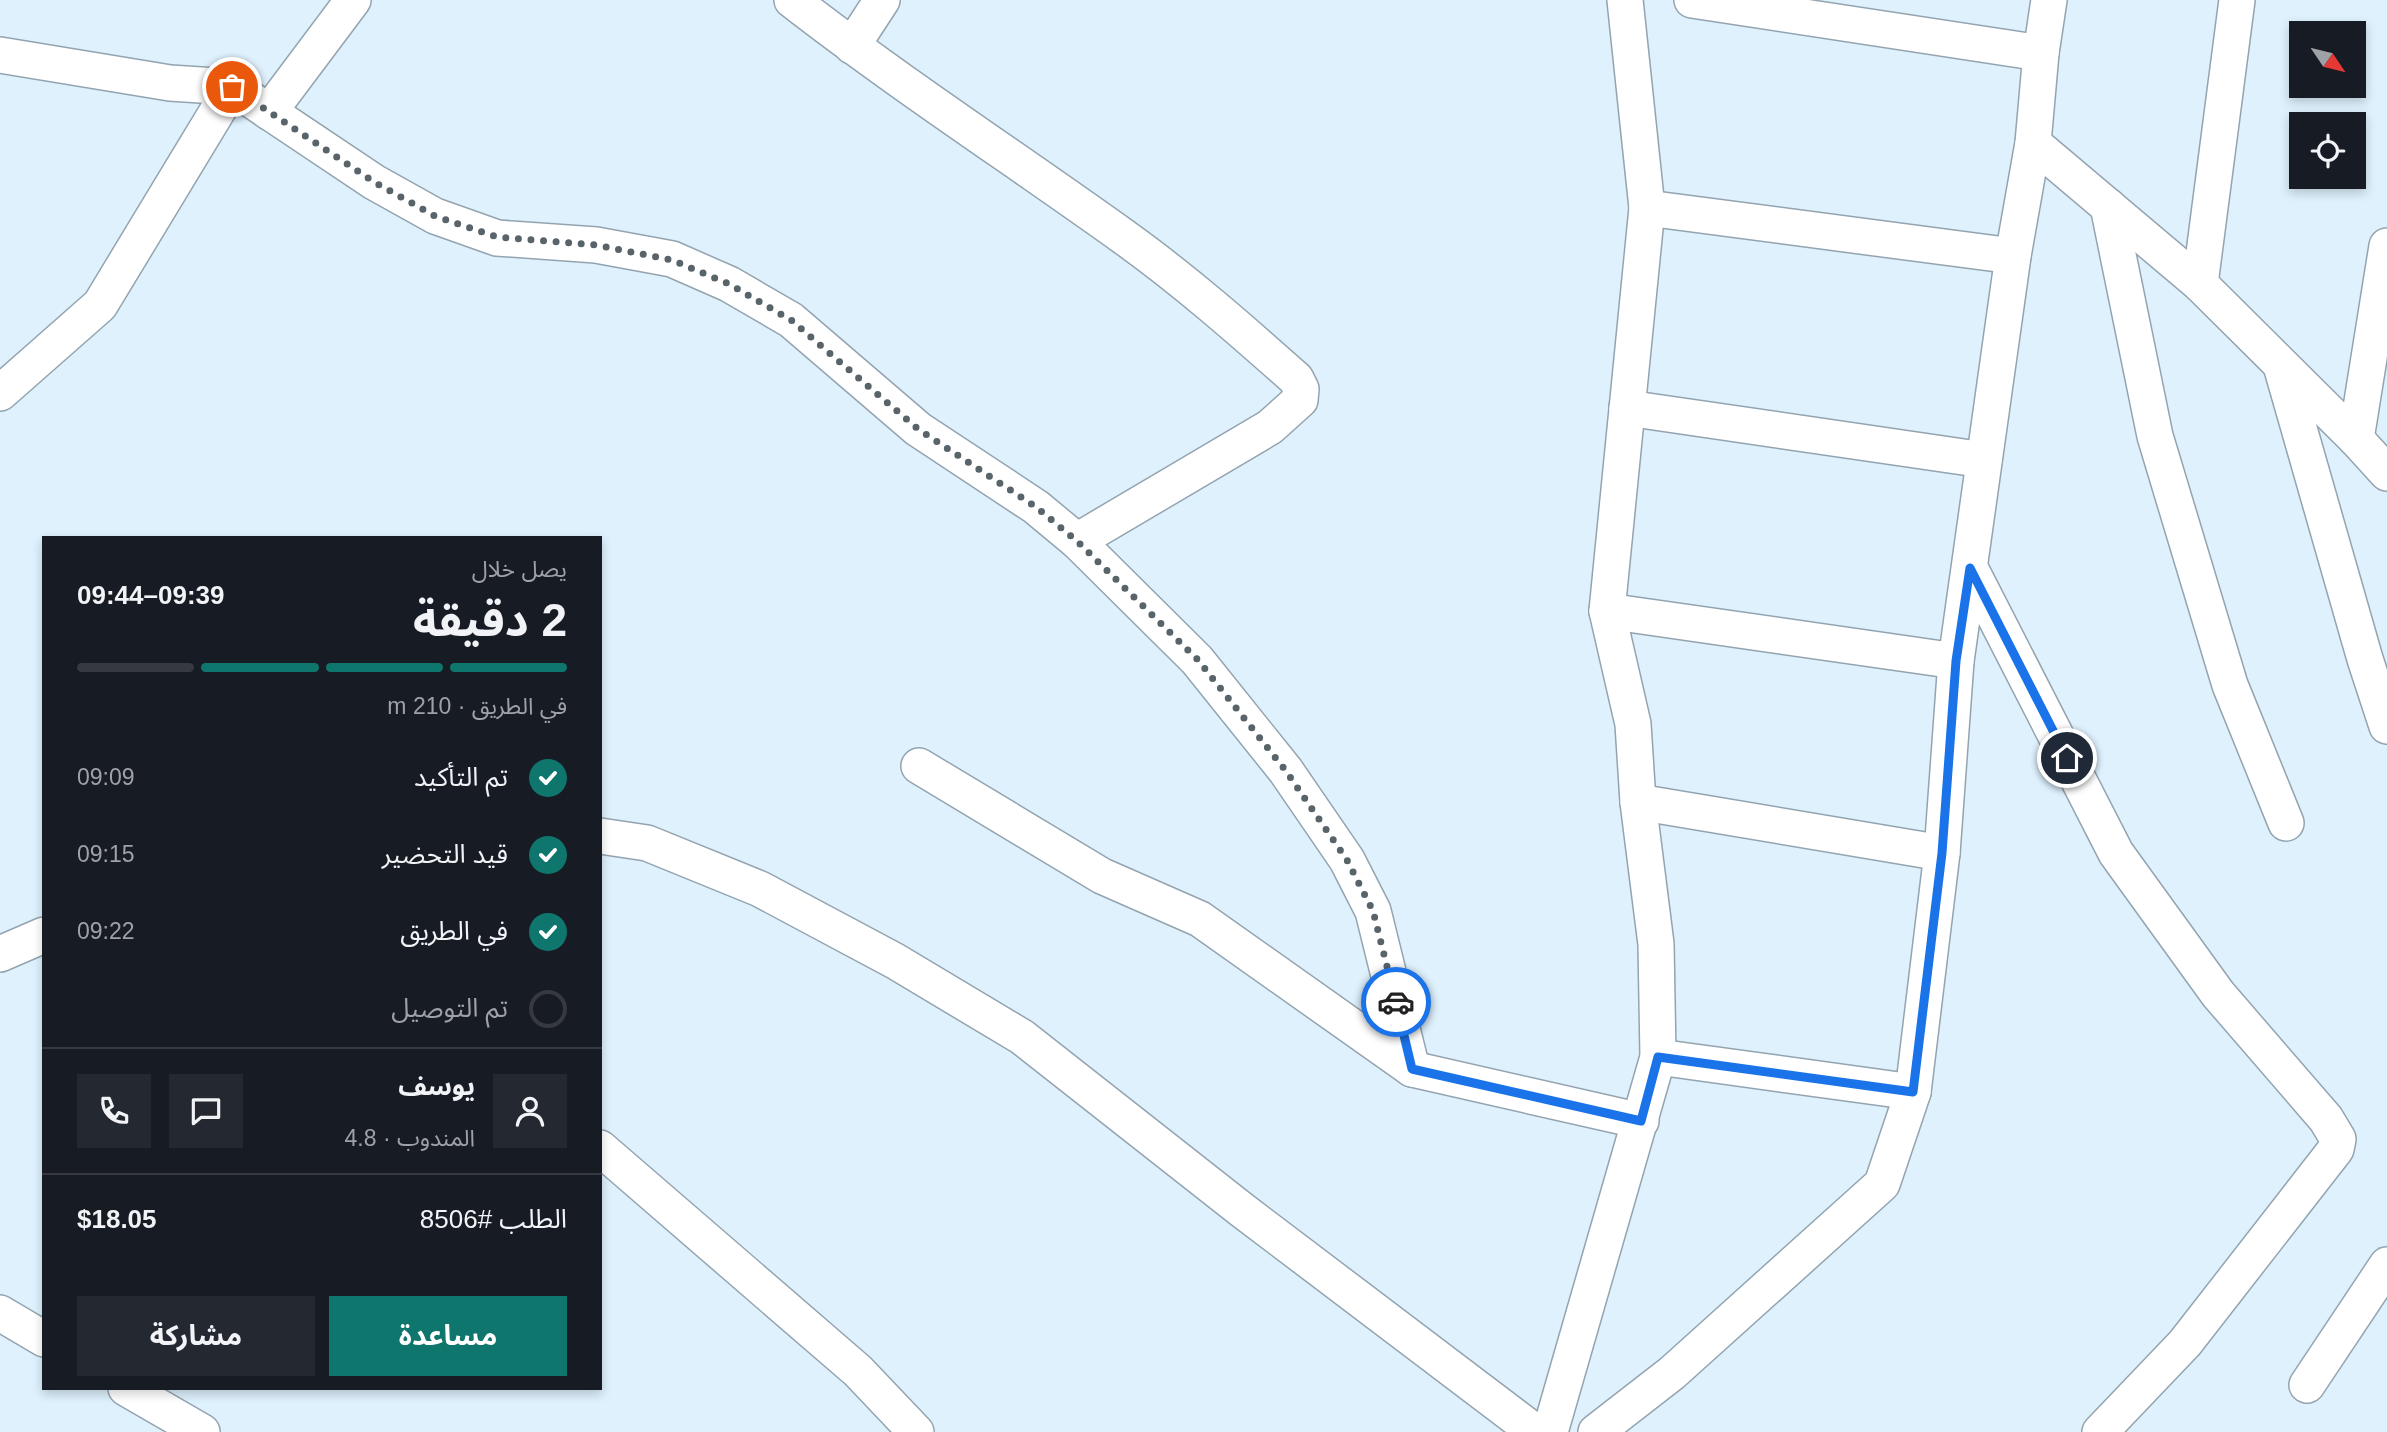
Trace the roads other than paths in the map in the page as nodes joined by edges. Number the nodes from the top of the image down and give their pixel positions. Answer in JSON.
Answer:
{"nodes":[{"id":1,"x":353,"y":0,"type":"edge"},
{"id":2,"x":792,"y":0,"type":"edge"},
{"id":3,"x":882,"y":0,"type":"edge"},
{"id":4,"x":1625,"y":0,"type":"edge"},
{"id":5,"x":1692,"y":0,"type":"edge"},
{"id":6,"x":2049,"y":0,"type":"edge"},
{"id":7,"x":2236,"y":0,"type":"edge"},
{"id":8,"x":852,"y":46,"type":"junction"},
{"id":9,"x":2040,"y":52,"type":"junction"},
{"id":10,"x":0,"y":55,"type":"edge"},
{"id":11,"x":232,"y":87,"type":"junction"},
{"id":12,"x":270,"y":112,"type":"junction"},
{"id":13,"x":2033,"y":143,"type":"junction"},
{"id":14,"x":2108,"y":206,"type":"junction"},
{"id":15,"x":1647,"y":208,"type":"junction"},
{"id":16,"x":2387,"y":246,"type":"edge"},
{"id":17,"x":2014,"y":256,"type":"junction"},
{"id":18,"x":2200,"y":284,"type":"junction"},
{"id":19,"x":2281,"y":366,"type":"junction"},
{"id":20,"x":0,"y":393,"type":"edge"},
{"id":21,"x":1627,"y":408,"type":"junction"},
{"id":22,"x":2356,"y":439,"type":"junction"},
{"id":23,"x":1984,"y":460,"type":"junction"},
{"id":24,"x":2387,"y":473,"type":"edge"},
{"id":25,"x":1077,"y":541,"type":"junction"},
{"id":26,"x":1970,"y":568,"type":"junction"},
{"id":27,"x":1607,"y":611,"type":"junction"},
{"id":28,"x":1956,"y":661,"type":"junction"},
{"id":29,"x":2387,"y":726,"type":"edge"},
{"id":30,"x":919,"y":766,"type":"dead end"},
{"id":31,"x":1638,"y":802,"type":"junction"},
{"id":32,"x":2286,"y":824,"type":"dead end"},
{"id":33,"x":602,"y":836,"type":"edge"},
{"id":34,"x":1942,"y":853,"type":"junction"},
{"id":35,"x":42,"y":936,"type":"edge"},
{"id":36,"x":0,"y":954,"type":"edge"},
{"id":37,"x":1658,"y":1057,"type":"junction"},
{"id":38,"x":1412,"y":1069,"type":"junction"},
{"id":39,"x":1913,"y":1092,"type":"junction"},
{"id":40,"x":1641,"y":1121,"type":"junction"},
{"id":41,"x":602,"y":1150,"type":"edge"},
{"id":42,"x":2387,"y":1265,"type":"edge"},
{"id":43,"x":0,"y":1313,"type":"edge"},
{"id":44,"x":42,"y":1338,"type":"edge"},
{"id":45,"x":2307,"y":1385,"type":"dead end"},
{"id":46,"x":129,"y":1390,"type":"edge"},
{"id":47,"x":202,"y":1432,"type":"edge"},
{"id":48,"x":916,"y":1432,"type":"edge"},
{"id":49,"x":1535,"y":1432,"type":"edge"},
{"id":50,"x":1550,"y":1432,"type":"edge"},
{"id":51,"x":1596,"y":1432,"type":"edge"},
{"id":52,"x":2100,"y":1432,"type":"edge"}],
"edges":[{"from":1,"to":12,"type":"street"},
{"from":2,"to":8,"type":"street"},
{"from":3,"to":8,"type":"street"},
{"from":4,"to":15,"type":"street"},
{"from":5,"to":9,"type":"street"},
{"from":6,"to":9,"type":"street"},
{"from":7,"to":18,"type":"street"},
{"from":8,"to":25,"type":"street"},
{"from":9,"to":13,"type":"street"},
{"from":10,"to":11,"type":"street"},
{"from":11,"to":12,"type":"street"},
{"from":11,"to":20,"type":"street"},
{"from":12,"to":25,"type":"street"},
{"from":13,"to":14,"type":"street"},
{"from":13,"to":17,"type":"street"},
{"from":14,"to":18,"type":"street"},
{"from":14,"to":32,"type":"street"},
{"from":15,"to":17,"type":"street"},
{"from":15,"to":21,"type":"street"},
{"from":16,"to":22,"type":"street"},
{"from":17,"to":23,"type":"street"},
{"from":18,"to":19,"type":"street"},
{"from":19,"to":22,"type":"street"},
{"from":19,"to":29,"type":"street"},
{"from":21,"to":23,"type":"street"},
{"from":21,"to":27,"type":"street"},
{"from":22,"to":24,"type":"street"},
{"from":23,"to":26,"type":"street"},
{"from":25,"to":38,"type":"street"},
{"from":26,"to":28,"type":"street"},
{"from":26,"to":52,"type":"street"},
{"from":27,"to":28,"type":"street"},
{"from":27,"to":31,"type":"street"},
{"from":28,"to":34,"type":"street"},
{"from":30,"to":38,"type":"street"},
{"from":31,"to":34,"type":"street"},
{"from":31,"to":37,"type":"street"},
{"from":33,"to":49,"type":"street"},
{"from":34,"to":39,"type":"street"},
{"from":35,"to":36,"type":"street"},
{"from":37,"to":39,"type":"street"},
{"from":37,"to":40,"type":"street"},
{"from":38,"to":40,"type":"street"},
{"from":39,"to":51,"type":"street"},
{"from":40,"to":50,"type":"street"},
{"from":41,"to":48,"type":"street"},
{"from":42,"to":45,"type":"street"},
{"from":43,"to":44,"type":"street"},
{"from":46,"to":47,"type":"street"}]}
